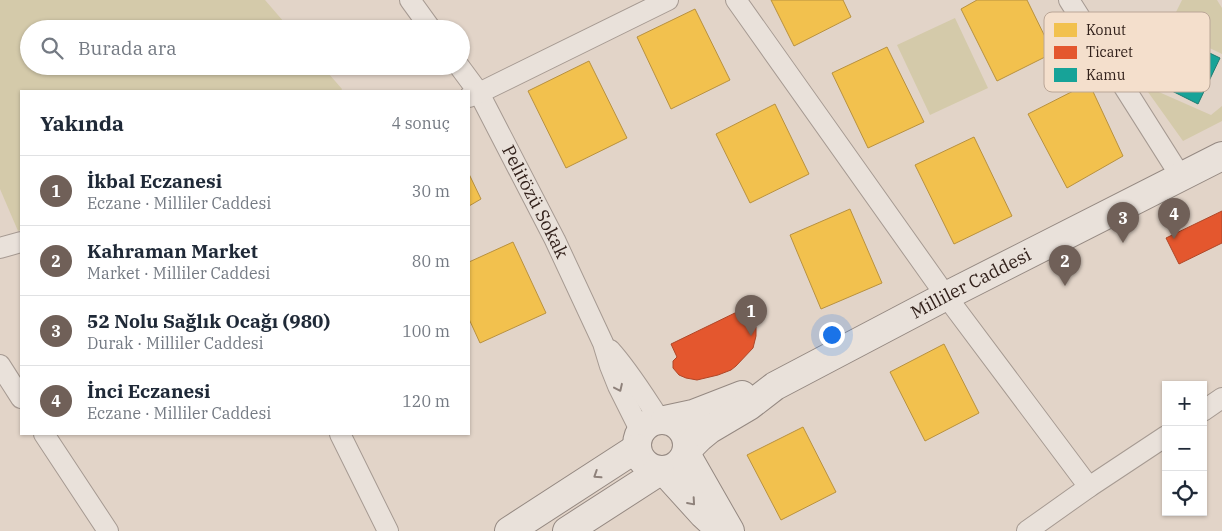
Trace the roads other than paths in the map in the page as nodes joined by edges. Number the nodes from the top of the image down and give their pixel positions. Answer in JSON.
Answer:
{"nodes":[{"id":1,"x":410,"y":0,"type":"edge"},
{"id":2,"x":668,"y":0,"type":"edge"},
{"id":3,"x":736,"y":0,"type":"edge"},
{"id":4,"x":1069,"y":0,"type":"edge"},
{"id":5,"x":1077,"y":12,"type":"edge"},
{"id":6,"x":424,"y":20,"type":"edge"},
{"id":7,"x":464,"y":75,"type":"edge"},
{"id":8,"x":1127,"y":92,"type":"edge"},
{"id":9,"x":474,"y":95,"type":"edge"},
{"id":10,"x":1222,"y":156,"type":"edge"},
{"id":11,"x":1181,"y":177,"type":"junction"},
{"id":12,"x":20,"y":242,"type":"edge"},
{"id":13,"x":0,"y":248,"type":"edge"},
{"id":14,"x":946,"y":296,"type":"junction"},
{"id":15,"x":0,"y":366,"type":"edge"},
{"id":16,"x":775,"y":386,"type":"junction"},
{"id":17,"x":20,"y":396,"type":"edge"},
{"id":18,"x":1222,"y":398,"type":"edge"},
{"id":19,"x":1207,"y":408,"type":"edge"},
{"id":20,"x":651,"y":430,"type":"junction"},
{"id":21,"x":45,"y":435,"type":"edge"},
{"id":22,"x":340,"y":435,"type":"edge"},
{"id":23,"x":1162,"y":439,"type":"edge"},
{"id":24,"x":687,"y":451,"type":"junction"},
{"id":25,"x":662,"y":471,"type":"junction"},
{"id":26,"x":1089,"y":487,"type":"junction"},
{"id":27,"x":108,"y":531,"type":"edge"},
{"id":28,"x":388,"y":531,"type":"edge"},
{"id":29,"x":509,"y":531,"type":"edge"},
{"id":30,"x":567,"y":531,"type":"edge"},
{"id":31,"x":722,"y":531,"type":"edge"},
{"id":32,"x":730,"y":531,"type":"edge"},
{"id":33,"x":1028,"y":531,"type":"edge"}],
"edges":[{"from":1,"to":6,"type":"street"},
{"from":2,"to":9,"type":"street"},
{"from":3,"to":14,"type":"street"},
{"from":4,"to":5,"type":"street"},
{"from":7,"to":9,"type":"street","name":"Pelitözü Sokak"},
{"from":8,"to":11,"type":"street"},
{"from":9,"to":20,"type":"street","name":"Pelitözü Sokak"},
{"from":10,"to":11,"type":"street","name":"Milliler Caddesi"},
{"from":11,"to":14,"type":"street","name":"Milliler Caddesi"},
{"from":12,"to":13,"type":"street"},
{"from":14,"to":16,"type":"street","name":"Milliler Caddesi"},
{"from":14,"to":26,"type":"street"},
{"from":15,"to":17,"type":"street"},
{"from":16,"to":20,"type":"street","name":"Milliler Caddesi"},
{"from":16,"to":24,"type":"street","name":"Milliler Caddesi"},
{"from":18,"to":19,"type":"street"},
{"from":20,"to":24,"type":"street"},
{"from":20,"to":25,"type":"street"},
{"from":20,"to":29,"type":"street","one_way":true},
{"from":21,"to":27,"type":"street"},
{"from":22,"to":28,"type":"street"},
{"from":23,"to":26,"type":"street"},
{"from":24,"to":25,"type":"street","name":"Milliler Caddesi"},
{"from":24,"to":32,"type":"street"},
{"from":25,"to":30,"type":"street","name":"Milliler Caddesi"},
{"from":25,"to":31,"type":"street","one_way":true},
{"from":26,"to":33,"type":"street"}]}
